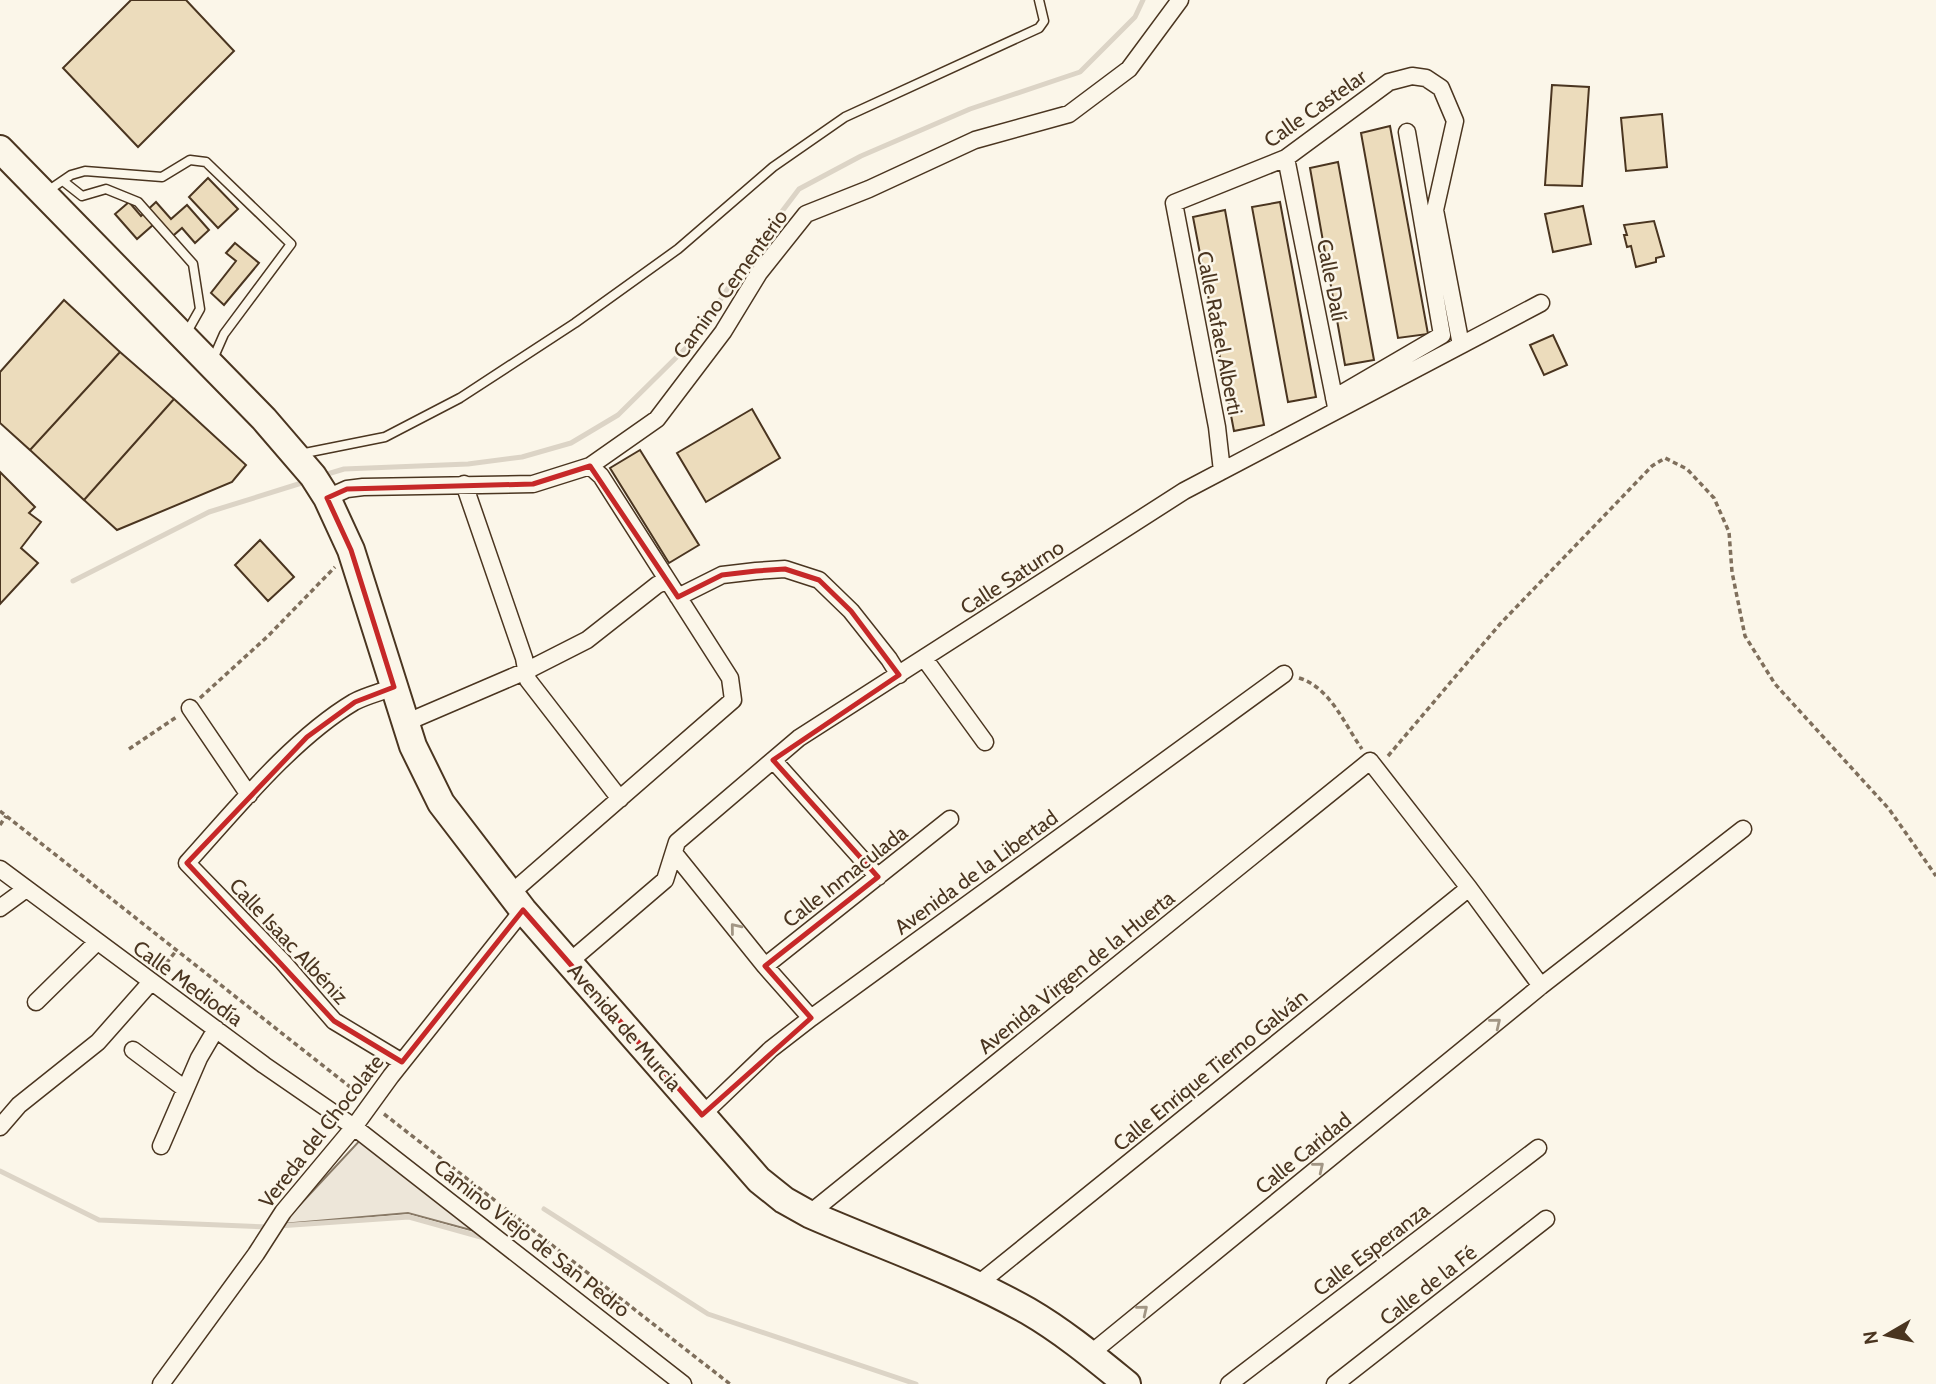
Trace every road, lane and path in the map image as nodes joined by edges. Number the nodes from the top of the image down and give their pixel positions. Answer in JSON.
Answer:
{"nodes":[{"id":1,"x":1039,"y":0,"type":"edge"},
{"id":2,"x":1180,"y":0,"type":"edge"},
{"id":3,"x":1407,"y":132,"type":"dead end"},
{"id":4,"x":0,"y":149,"type":"edge"},
{"id":5,"x":1286,"y":158,"type":"junction"},
{"id":6,"x":53,"y":188,"type":"junction"},
{"id":7,"x":1174,"y":204,"type":"joint"},
{"id":8,"x":1541,"y":303,"type":"dead end"},
{"id":9,"x":184,"y":338,"type":"junction"},
{"id":10,"x":1461,"y":345,"type":"junction"},
{"id":11,"x":210,"y":365,"type":"junction"},
{"id":12,"x":1335,"y":405,"type":"junction"},
{"id":13,"x":300,"y":459,"type":"junction"},
{"id":14,"x":590,"y":466,"type":"junction"},
{"id":15,"x":1222,"y":471,"type":"junction"},
{"id":16,"x":464,"y":484,"type":"junction"},
{"id":17,"x":325,"y":494,"type":"junction"},
{"id":18,"x":351,"y":550,"type":"junction"},
{"id":19,"x":667,"y":580,"type":"junction"},
{"id":20,"x":678,"y":597,"type":"junction"},
{"id":21,"x":924,"y":658,"type":"junction"},
{"id":22,"x":526,"y":671,"type":"junction"},
{"id":23,"x":1283,"y":674,"type":"joint"},
{"id":24,"x":899,"y":675,"type":"junction"},
{"id":25,"x":394,"y":687,"type":"junction"},
{"id":26,"x":190,"y":708,"type":"junction"},
{"id":27,"x":405,"y":723,"type":"junction"},
{"id":28,"x":985,"y":742,"type":"dead end"},
{"id":29,"x":129,"y":749,"type":"dead end"},
{"id":30,"x":773,"y":760,"type":"junction"},
{"id":31,"x":1373,"y":766,"type":"junction"},
{"id":32,"x":249,"y":794,"type":"junction"},
{"id":33,"x":620,"y":799,"type":"junction"},
{"id":34,"x":6,"y":816,"type":"dead end"},
{"id":35,"x":950,"y":818,"type":"dead end"},
{"id":36,"x":0,"y":825,"type":"edge"},
{"id":37,"x":1743,"y":830,"type":"dead end"},
{"id":38,"x":674,"y":853,"type":"junction"},
{"id":39,"x":0,"y":869,"type":"edge"},
{"id":40,"x":1936,"y":876,"type":"edge"},
{"id":41,"x":878,"y":877,"type":"junction"},
{"id":42,"x":1469,"y":888,"type":"junction"},
{"id":43,"x":26,"y":889,"type":"junction"},
{"id":44,"x":516,"y":902,"type":"junction"},
{"id":45,"x":0,"y":908,"type":"edge"},
{"id":46,"x":97,"y":942,"type":"junction"},
{"id":47,"x":176,"y":950,"type":"dead end"},
{"id":48,"x":568,"y":963,"type":"junction"},
{"id":49,"x":765,"y":966,"type":"junction"},
{"id":50,"x":151,"y":982,"type":"junction"},
{"id":51,"x":1541,"y":986,"type":"junction"},
{"id":52,"x":36,"y":1002,"type":"dead end"},
{"id":53,"x":810,"y":1018,"type":"junction"},
{"id":54,"x":216,"y":1030,"type":"junction"},
{"id":55,"x":133,"y":1050,"type":"dead end"},
{"id":56,"x":402,"y":1062,"type":"junction"},
{"id":57,"x":186,"y":1089,"type":"junction"},
{"id":58,"x":702,"y":1115,"type":"junction"},
{"id":59,"x":0,"y":1127,"type":"edge"},
{"id":60,"x":354,"y":1127,"type":"junction"},
{"id":61,"x":161,"y":1146,"type":"dead end"},
{"id":62,"x":1538,"y":1148,"type":"dead end"},
{"id":63,"x":809,"y":1214,"type":"junction"},
{"id":64,"x":1546,"y":1219,"type":"dead end"},
{"id":65,"x":977,"y":1285,"type":"junction"},
{"id":66,"x":1090,"y":1353,"type":"junction"},
{"id":67,"x":161,"y":1384,"type":"edge"},
{"id":68,"x":684,"y":1384,"type":"edge"},
{"id":69,"x":1127,"y":1384,"type":"edge"},
{"id":70,"x":1229,"y":1384,"type":"edge"},
{"id":71,"x":1335,"y":1384,"type":"edge"}],
"edges":[{"from":1,"to":13,"type":"lane"},
{"from":2,"to":14,"type":"street","name":"Camino Cementerio"},
{"from":3,"to":12,"type":"street"},
{"from":4,"to":6,"type":"main road","name":"Avenida de Murcia"},
{"from":5,"to":7,"type":"street","name":"Calle Castelar"},
{"from":5,"to":10,"type":"street","name":"Calle Castelar"},
{"from":5,"to":12,"type":"street","name":"Calle Dalí"},
{"from":6,"to":9,"type":"main road","name":"Avenida de Murcia"},
{"from":6,"to":9,"type":"lane"},
{"from":6,"to":11,"type":"lane"},
{"from":7,"to":15,"type":"street","name":"Calle Rafael Alberti"},
{"from":8,"to":10,"type":"street","name":"Calle Saturno"},
{"from":9,"to":11,"type":"main road","name":"Avenida de Murcia"},
{"from":10,"to":12,"type":"street","name":"Calle Saturno"},
{"from":11,"to":13,"type":"main road","name":"Avenida de Murcia"},
{"from":12,"to":15,"type":"street","name":"Calle Saturno"},
{"from":13,"to":17,"type":"main road","name":"Avenida de Murcia"},
{"from":14,"to":16,"type":"street","name":"Camino Cementerio"},
{"from":14,"to":19,"type":"street"},
{"from":15,"to":21,"type":"street","name":"Calle Saturno"},
{"from":16,"to":17,"type":"street","name":"Camino Cementerio"},
{"from":16,"to":22,"type":"street"},
{"from":17,"to":18,"type":"main road","name":"Avenida de Murcia"},
{"from":18,"to":25,"type":"main road","name":"Avenida de Murcia"},
{"from":18,"to":26,"type":"path"},
{"from":19,"to":20,"type":"street"},
{"from":19,"to":22,"type":"street"},
{"from":20,"to":24,"type":"street"},
{"from":20,"to":33,"type":"street","name":"Vereda del Chocolate"},
{"from":21,"to":24,"type":"street","name":"Calle Saturno"},
{"from":21,"to":28,"type":"street"},
{"from":22,"to":27,"type":"street"},
{"from":22,"to":33,"type":"street"},
{"from":23,"to":31,"type":"path"},
{"from":23,"to":53,"type":"street","name":"Avenida de la Libertad"},
{"from":24,"to":30,"type":"street","name":"Calle Saturno"},
{"from":25,"to":27,"type":"main road","name":"Avenida de Murcia"},
{"from":25,"to":32,"type":"street"},
{"from":26,"to":29,"type":"path"},
{"from":26,"to":32,"type":"street"},
{"from":27,"to":44,"type":"main road","name":"Avenida de Murcia"},
{"from":30,"to":38,"type":"street","name":"Calle Saturno"},
{"from":30,"to":41,"type":"street"},
{"from":31,"to":40,"type":"path"},
{"from":31,"to":42,"type":"street"},
{"from":31,"to":63,"type":"street","name":"Avenida Virgen de la Huerta"},
{"from":32,"to":56,"type":"street","name":"Calle Isaac Albéniz"},
{"from":33,"to":44,"type":"street","name":"Vereda del Chocolate"},
{"from":34,"to":36,"type":"path"},
{"from":35,"to":41,"type":"street","name":"Calle Inmaculada"},
{"from":37,"to":51,"type":"street","name":"Calle Caridad"},
{"from":38,"to":48,"type":"street","name":"Calle Saturno"},
{"from":49,"to":38,"type":"street","one_way":true},
{"from":39,"to":43,"type":"street","name":"Calle Mediodía"},
{"from":41,"to":49,"type":"street","name":"Calle Inmaculada"},
{"from":42,"to":51,"type":"street"},
{"from":42,"to":65,"type":"street","name":"Calle Enrique Tierno Galván"},
{"from":43,"to":45,"type":"street"},
{"from":43,"to":46,"type":"street","name":"Calle Mediodía"},
{"from":44,"to":48,"type":"main road","name":"Avenida de Murcia"},
{"from":44,"to":56,"type":"street","name":"Vereda del Chocolate"},
{"from":46,"to":50,"type":"street","name":"Calle Mediodía"},
{"from":46,"to":52,"type":"street"},
{"from":47,"to":50,"type":"path"},
{"from":48,"to":58,"type":"main road","name":"Avenida de Murcia"},
{"from":49,"to":53,"type":"street"},
{"from":50,"to":54,"type":"street","name":"Calle Mediodía"},
{"from":50,"to":59,"type":"street"},
{"from":66,"to":51,"type":"street","name":"Calle Caridad","one_way":true},
{"from":53,"to":58,"type":"street","name":"Avenida de la Libertad"},
{"from":54,"to":57,"type":"street"},
{"from":54,"to":60,"type":"street","name":"Calle Mediodía"},
{"from":55,"to":57,"type":"street"},
{"from":56,"to":60,"type":"street","name":"Vereda del Chocolate"},
{"from":57,"to":61,"type":"street"},
{"from":58,"to":63,"type":"main road","name":"Avenida de Murcia"},
{"from":60,"to":67,"type":"street","name":"Vereda del Chocolate"},
{"from":60,"to":68,"type":"street","name":"Camino Viejo de San Pedro"},
{"from":62,"to":70,"type":"street","name":"Calle Esperanza"},
{"from":63,"to":65,"type":"main road","name":"Avenida de Murcia"},
{"from":64,"to":71,"type":"street","name":"Calle de la Fé"},
{"from":65,"to":66,"type":"main road","name":"Avenida de Murcia"},
{"from":66,"to":69,"type":"main road","name":"Avenida de Murcia"}]}
